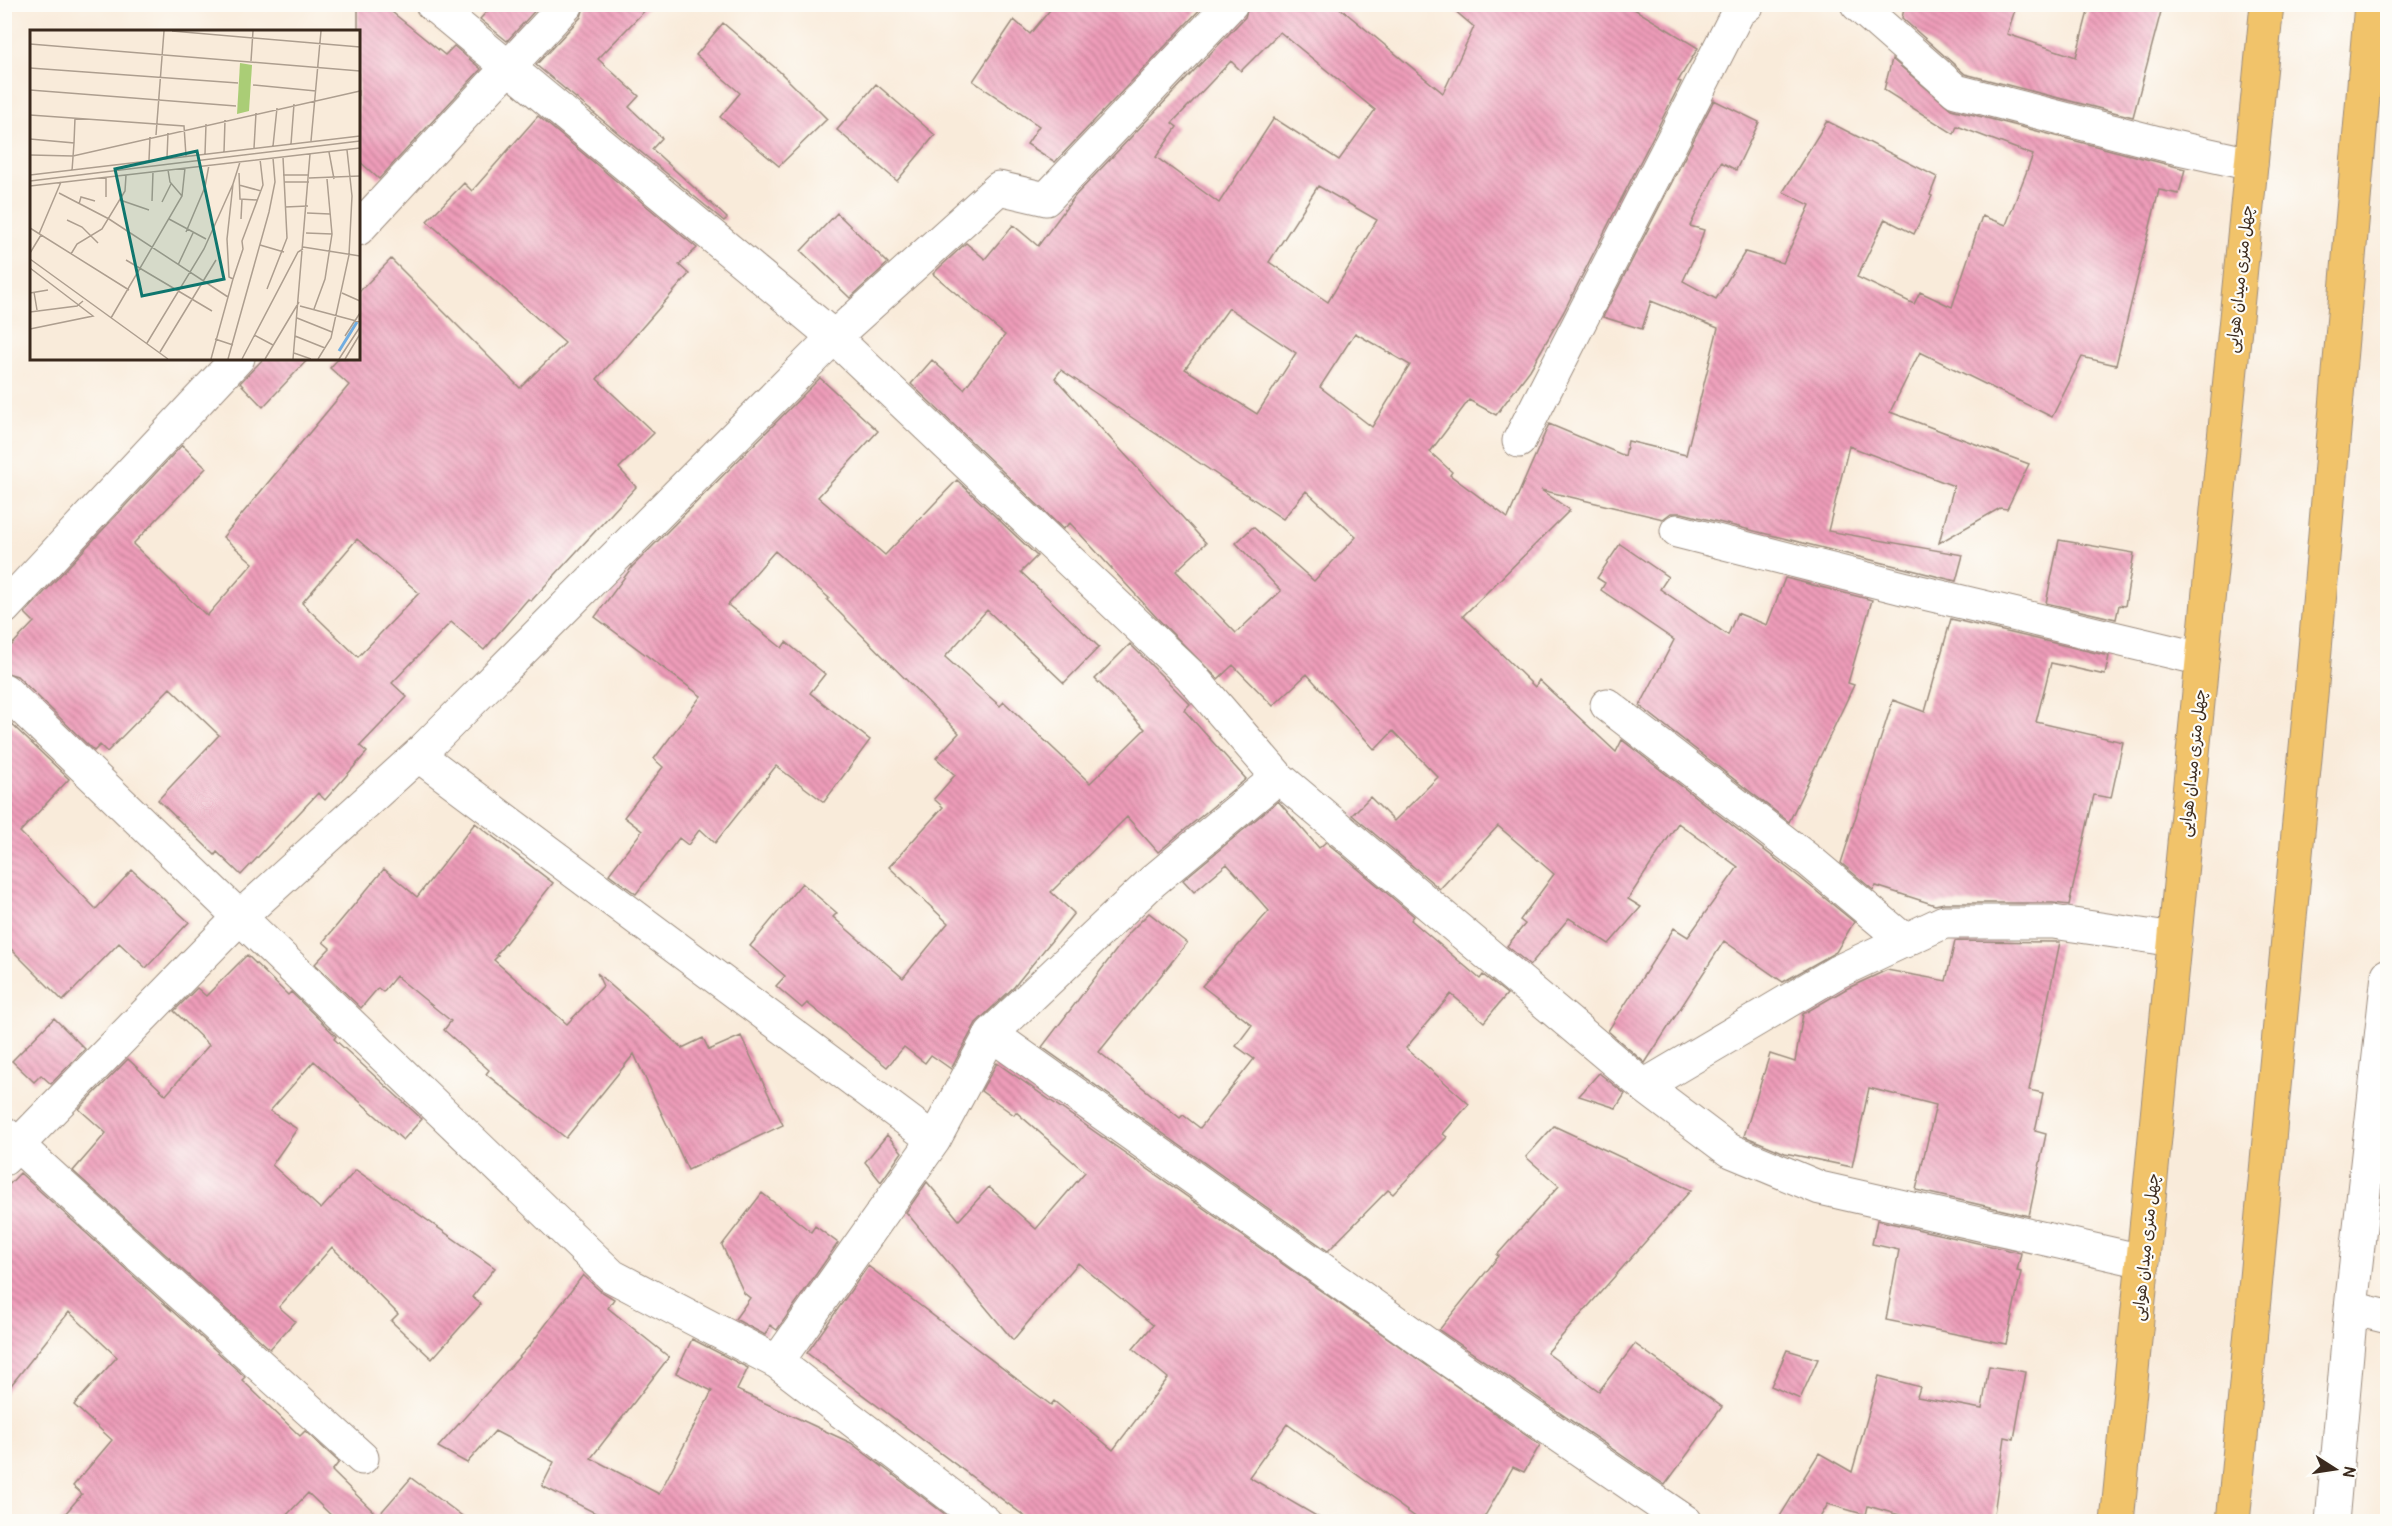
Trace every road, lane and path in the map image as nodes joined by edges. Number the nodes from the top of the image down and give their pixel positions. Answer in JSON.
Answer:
{"nodes":[{"id":1,"x":432,"y":4,"type":"edge"},
{"id":2,"x":567,"y":4,"type":"edge"},
{"id":3,"x":1232,"y":4,"type":"edge"},
{"id":4,"x":1748,"y":4,"type":"edge"},
{"id":5,"x":1857,"y":4,"type":"edge"},
{"id":6,"x":2267,"y":4,"type":"edge"},
{"id":7,"x":2371,"y":4,"type":"edge"},
{"id":8,"x":509,"y":69,"type":"junction"},
{"id":9,"x":2251,"y":164,"type":"junction"},
{"id":10,"x":360,"y":228,"type":"edge"},
{"id":11,"x":834,"y":337,"type":"junction"},
{"id":12,"x":236,"y":360,"type":"edge"},
{"id":13,"x":1519,"y":441,"type":"dead end"},
{"id":14,"x":1677,"y":531,"type":"dead end"},
{"id":15,"x":4,"y":608,"type":"edge"},
{"id":16,"x":2202,"y":659,"type":"junction"},
{"id":17,"x":4,"y":690,"type":"edge"},
{"id":18,"x":1607,"y":705,"type":"dead end"},
{"id":19,"x":418,"y":755,"type":"junction"},
{"id":20,"x":1278,"y":777,"type":"junction"},
{"id":21,"x":241,"y":916,"type":"junction"},
{"id":22,"x":2175,"y":940,"type":"junction"},
{"id":23,"x":1905,"y":941,"type":"junction"},
{"id":24,"x":2388,"y":975,"type":"edge"},
{"id":25,"x":991,"y":1034,"type":"junction"},
{"id":26,"x":1644,"y":1086,"type":"junction"},
{"id":27,"x":934,"y":1140,"type":"junction"},
{"id":28,"x":9,"y":1146,"type":"edge"},
{"id":29,"x":2143,"y":1261,"type":"junction"},
{"id":30,"x":2351,"y":1308,"type":"junction"},
{"id":31,"x":2388,"y":1317,"type":"edge"},
{"id":32,"x":777,"y":1362,"type":"junction"},
{"id":33,"x":362,"y":1458,"type":"dead end"},
{"id":34,"x":985,"y":1521,"type":"edge"},
{"id":35,"x":1686,"y":1521,"type":"edge"},
{"id":36,"x":2117,"y":1521,"type":"edge"},
{"id":37,"x":2233,"y":1521,"type":"edge"},
{"id":38,"x":2332,"y":1521,"type":"edge"}],
"edges":[{"from":1,"to":8,"type":"street"},
{"from":2,"to":8,"type":"street"},
{"from":3,"to":11,"type":"street"},
{"from":4,"to":13,"type":"street"},
{"from":5,"to":9,"type":"street"},
{"from":6,"to":9,"type":"main road","name":"چهل متری میدان هوایی"},
{"from":7,"to":37,"type":"main road"},
{"from":8,"to":10,"type":"street"},
{"from":8,"to":11,"type":"street"},
{"from":9,"to":16,"type":"main road","name":"چهل متری میدان هوایی"},
{"from":11,"to":19,"type":"street"},
{"from":11,"to":20,"type":"street"},
{"from":12,"to":15,"type":"street"},
{"from":14,"to":16,"type":"street"},
{"from":16,"to":22,"type":"main road","name":"چهل متری میدان هوایی"},
{"from":17,"to":21,"type":"street"},
{"from":18,"to":23,"type":"street"},
{"from":19,"to":21,"type":"street"},
{"from":19,"to":27,"type":"street"},
{"from":20,"to":25,"type":"street"},
{"from":20,"to":26,"type":"street"},
{"from":21,"to":28,"type":"street"},
{"from":21,"to":32,"type":"street"},
{"from":22,"to":23,"type":"street"},
{"from":22,"to":29,"type":"main road","name":"چهل متری میدان هوایی"},
{"from":23,"to":26,"type":"street"},
{"from":24,"to":30,"type":"street"},
{"from":25,"to":27,"type":"street"},
{"from":25,"to":35,"type":"street"},
{"from":26,"to":29,"type":"street"},
{"from":27,"to":32,"type":"street"},
{"from":28,"to":33,"type":"street"},
{"from":29,"to":36,"type":"main road","name":"چهل متری میدان هوایی"},
{"from":30,"to":31,"type":"street"},
{"from":30,"to":38,"type":"street"},
{"from":32,"to":34,"type":"street"}]}
